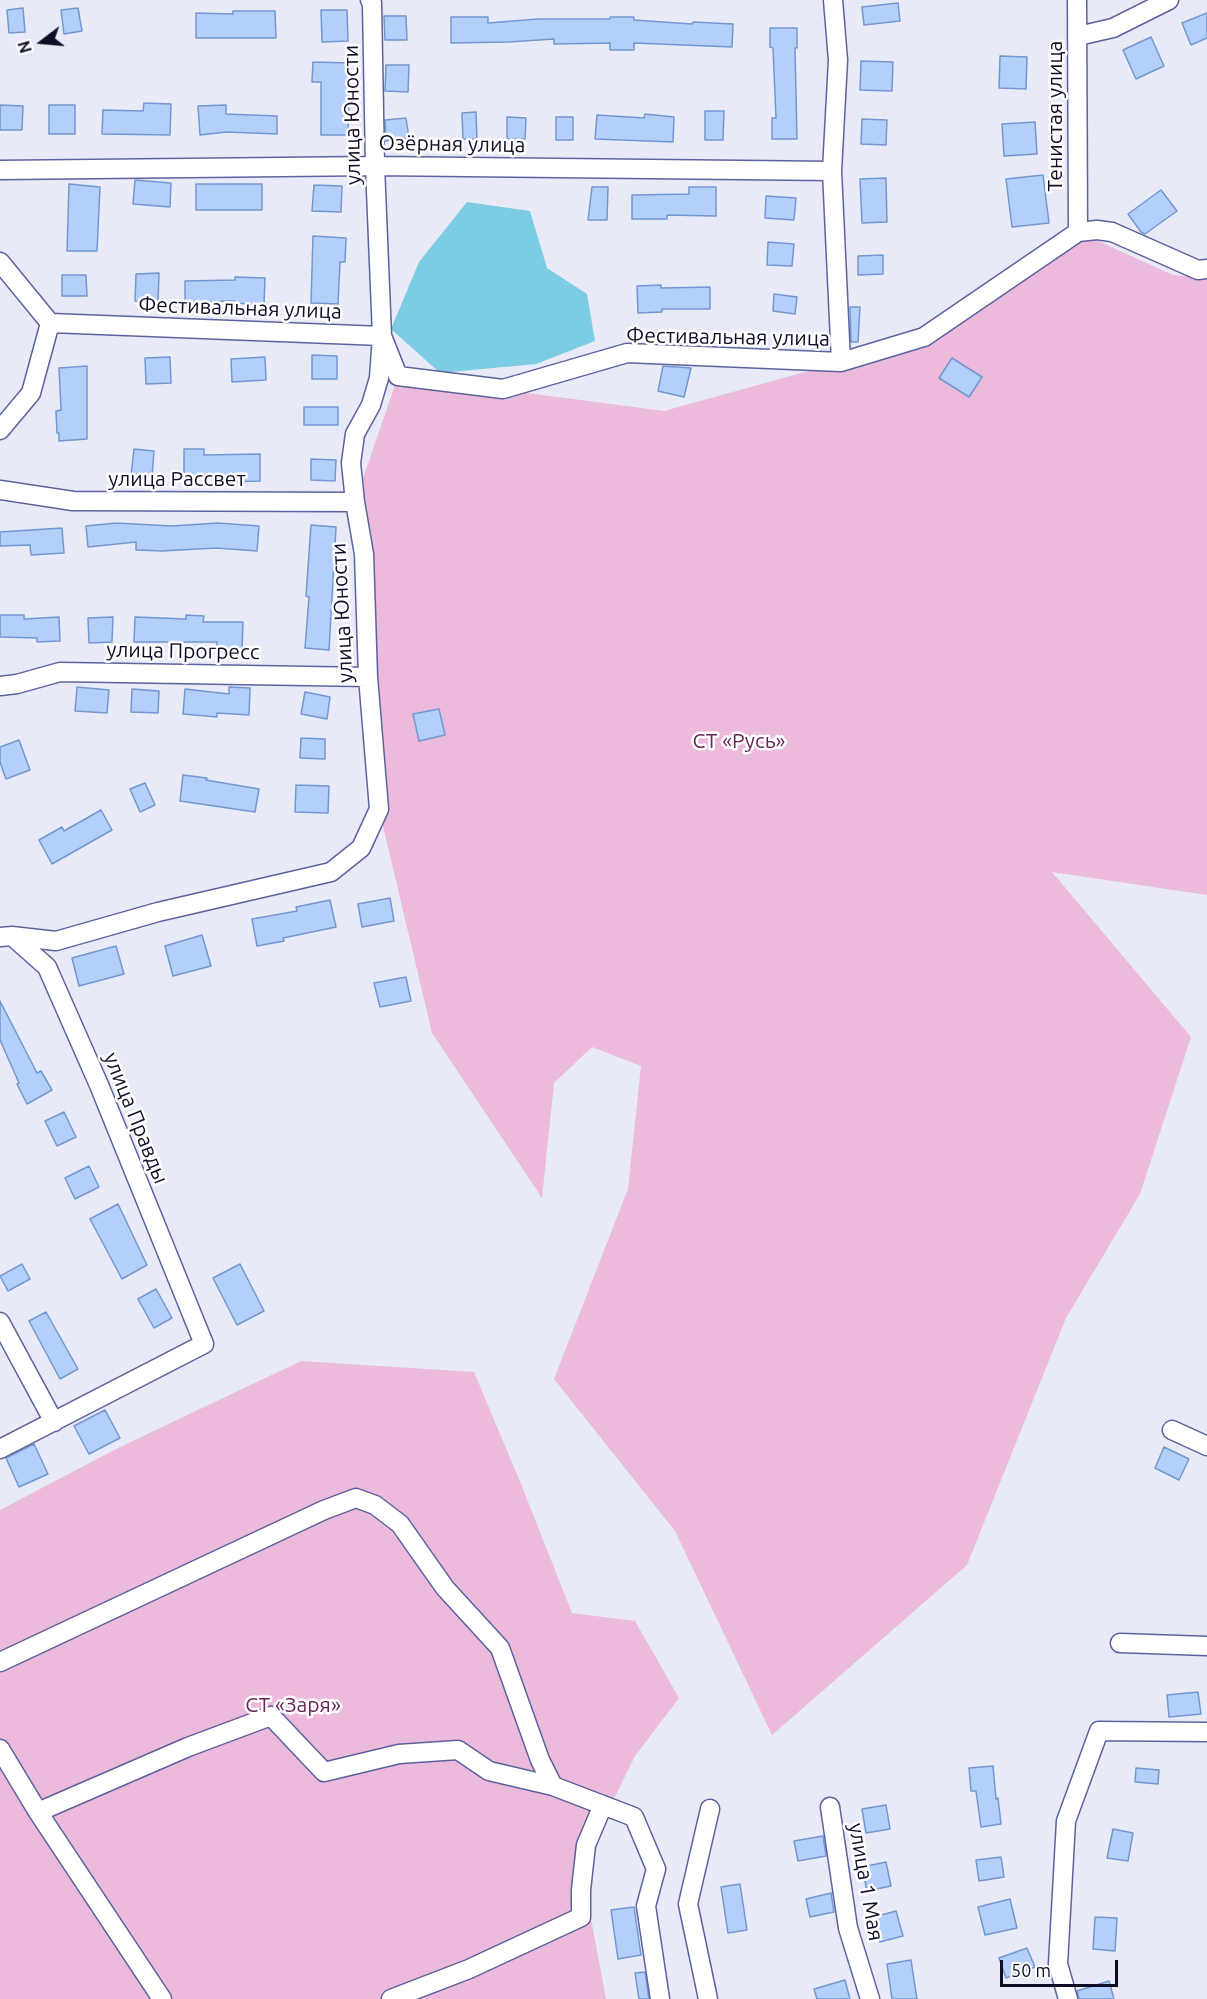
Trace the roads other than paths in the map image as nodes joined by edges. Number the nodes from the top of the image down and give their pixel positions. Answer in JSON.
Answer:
{"nodes":[{"id":1,"x":370,"y":0,"type":"edge"},
{"id":2,"x":833,"y":0,"type":"edge"},
{"id":3,"x":1077,"y":0,"type":"edge"},
{"id":4,"x":1169,"y":0,"type":"edge"},
{"id":5,"x":1078,"y":36,"type":"junction"},
{"id":6,"x":375,"y":166,"type":"junction"},
{"id":7,"x":0,"y":170,"type":"edge"},
{"id":8,"x":832,"y":171,"type":"junction"},
{"id":9,"x":1078,"y":232,"type":"junction"},
{"id":10,"x":0,"y":262,"type":"edge"},
{"id":11,"x":1207,"y":269,"type":"edge"},
{"id":12,"x":50,"y":323,"type":"junction"},
{"id":13,"x":382,"y":336,"type":"junction"},
{"id":14,"x":841,"y":362,"type":"junction"},
{"id":15,"x":0,"y":430,"type":"edge"},
{"id":16,"x":0,"y":490,"type":"edge"},
{"id":17,"x":355,"y":502,"type":"junction"},
{"id":18,"x":368,"y":678,"type":"junction"},
{"id":19,"x":0,"y":686,"type":"edge"},
{"id":20,"x":4,"y":933,"type":"edge"},
{"id":21,"x":0,"y":1323,"type":"edge"},
{"id":22,"x":54,"y":1422,"type":"junction"},
{"id":23,"x":1172,"y":1430,"type":"dead end"},
{"id":24,"x":1207,"y":1446,"type":"edge"},
{"id":25,"x":0,"y":1449,"type":"edge"},
{"id":26,"x":1120,"y":1644,"type":"dead end"},
{"id":27,"x":1207,"y":1646,"type":"edge"},
{"id":28,"x":0,"y":1662,"type":"edge"},
{"id":29,"x":1207,"y":1732,"type":"edge"},
{"id":30,"x":0,"y":1749,"type":"edge"},
{"id":31,"x":554,"y":1786,"type":"junction"},
{"id":32,"x":603,"y":1805,"type":"junction"},
{"id":33,"x":830,"y":1807,"type":"dead end"},
{"id":34,"x":710,"y":1809,"type":"dead end"},
{"id":35,"x":38,"y":1812,"type":"junction"},
{"id":36,"x":162,"y":1999,"type":"edge"},
{"id":37,"x":391,"y":1999,"type":"edge"},
{"id":38,"x":660,"y":1999,"type":"edge"},
{"id":39,"x":708,"y":1999,"type":"edge"},
{"id":40,"x":870,"y":1999,"type":"edge"},
{"id":41,"x":1068,"y":1999,"type":"edge"}],
"edges":[{"from":1,"to":6,"type":"street","name":"улица Юности"},
{"from":2,"to":8,"type":"street"},
{"from":3,"to":5,"type":"street","name":"Тенистая улица"},
{"from":4,"to":5,"type":"street"},
{"from":5,"to":9,"type":"street","name":"Тенистая улица"},
{"from":6,"to":7,"type":"street","name":"Озёрная улица"},
{"from":6,"to":8,"type":"street","name":"Озёрная улица"},
{"from":6,"to":13,"type":"street","name":"улица Юности"},
{"from":8,"to":14,"type":"street"},
{"from":9,"to":11,"type":"street"},
{"from":9,"to":14,"type":"street","name":"Фестивальная улица"},
{"from":10,"to":12,"type":"street"},
{"from":12,"to":13,"type":"street","name":"Фестивальная улица"},
{"from":12,"to":15,"type":"street"},
{"from":13,"to":14,"type":"street","name":"Фестивальная улица"},
{"from":13,"to":17,"type":"street","name":"улица Юности"},
{"from":16,"to":17,"type":"street","name":"улица Рассвет"},
{"from":17,"to":18,"type":"street","name":"улица Юности"},
{"from":18,"to":19,"type":"street","name":"улица Прогресс"},
{"from":18,"to":20,"type":"street","name":"улица Юности"},
{"from":20,"to":22,"type":"street","name":"улица Правды"},
{"from":21,"to":22,"type":"street"},
{"from":22,"to":25,"type":"street"},
{"from":23,"to":24,"type":"street"},
{"from":26,"to":27,"type":"street"},
{"from":28,"to":31,"type":"street"},
{"from":29,"to":41,"type":"street"},
{"from":30,"to":35,"type":"street"},
{"from":31,"to":32,"type":"street"},
{"from":31,"to":35,"type":"street"},
{"from":32,"to":37,"type":"street"},
{"from":32,"to":38,"type":"street"},
{"from":33,"to":40,"type":"street","name":"улица 1 Мая"},
{"from":34,"to":39,"type":"street"},
{"from":35,"to":36,"type":"street"}]}
